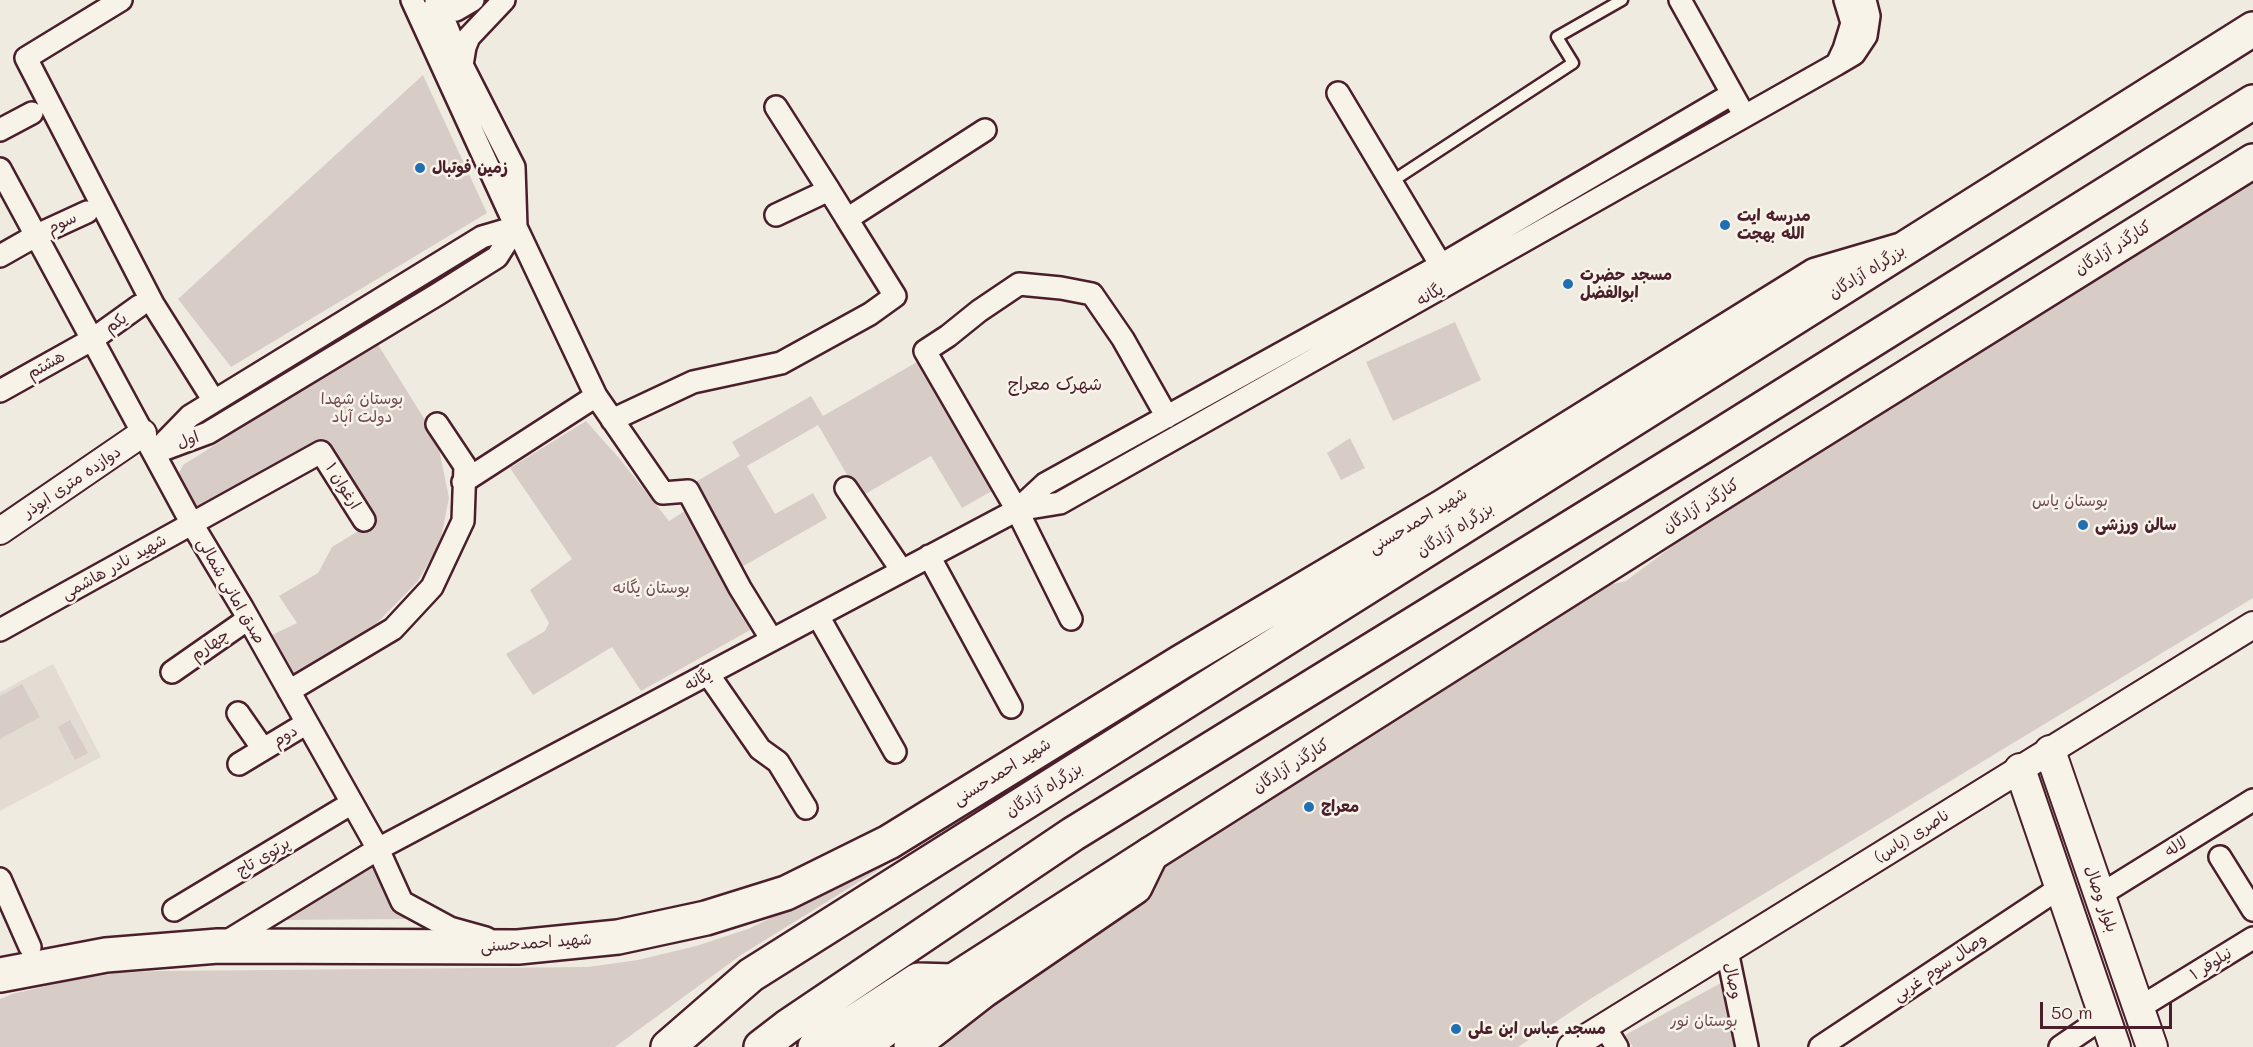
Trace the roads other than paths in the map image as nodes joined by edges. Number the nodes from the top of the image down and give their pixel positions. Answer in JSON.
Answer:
{"nodes":[{"id":1,"x":121,"y":0,"type":"edge"},
{"id":2,"x":473,"y":0,"type":"edge"},
{"id":3,"x":504,"y":0,"type":"edge"},
{"id":4,"x":1622,"y":0,"type":"edge"},
{"id":5,"x":1680,"y":0,"type":"edge"},
{"id":6,"x":1845,"y":0,"type":"edge"},
{"id":7,"x":1865,"y":0,"type":"edge"},
{"id":8,"x":437,"y":3,"type":"edge"},
{"id":9,"x":416,"y":9,"type":"edge"},
{"id":10,"x":2253,"y":29,"type":"edge"},
{"id":11,"x":1837,"y":64,"type":"junction"},
{"id":12,"x":462,"y":65,"type":"junction"},
{"id":13,"x":1338,"y":93,"type":"dead end"},
{"id":14,"x":1732,"y":94,"type":"junction"},
{"id":15,"x":2253,"y":102,"type":"edge"},
{"id":16,"x":776,"y":107,"type":"dead end"},
{"id":17,"x":32,"y":113,"type":"dead end"},
{"id":18,"x":1745,"y":117,"type":"junction"},
{"id":19,"x":0,"y":130,"type":"edge"},
{"id":20,"x":985,"y":130,"type":"dead end"},
{"id":21,"x":2253,"y":161,"type":"edge"},
{"id":22,"x":0,"y":169,"type":"edge"},
{"id":23,"x":1391,"y":182,"type":"junction"},
{"id":24,"x":828,"y":190,"type":"junction"},
{"id":25,"x":87,"y":212,"type":"dead end"},
{"id":26,"x":776,"y":214,"type":"dead end"},
{"id":27,"x":847,"y":219,"type":"junction"},
{"id":28,"x":516,"y":227,"type":"junction"},
{"id":29,"x":37,"y":235,"type":"junction"},
{"id":30,"x":1901,"y":250,"type":"junction"},
{"id":31,"x":0,"y":256,"type":"edge"},
{"id":32,"x":1446,"y":274,"type":"junction"},
{"id":33,"x":139,"y":306,"type":"dead end"},
{"id":34,"x":93,"y":339,"type":"junction"},
{"id":35,"x":0,"y":392,"type":"edge"},
{"id":36,"x":596,"y":396,"type":"junction"},
{"id":37,"x":214,"y":401,"type":"junction"},
{"id":38,"x":1167,"y":417,"type":"junction"},
{"id":39,"x":612,"y":420,"type":"junction"},
{"id":40,"x":437,"y":424,"type":"dead end"},
{"id":41,"x":149,"y":443,"type":"junction"},
{"id":42,"x":321,"y":452,"type":"joint"},
{"id":43,"x":463,"y":482,"type":"junction"},
{"id":44,"x":846,"y":488,"type":"dead end"},
{"id":45,"x":1017,"y":510,"type":"junction"},
{"id":46,"x":364,"y":520,"type":"dead end"},
{"id":47,"x":192,"y":524,"type":"junction"},
{"id":48,"x":0,"y":531,"type":"edge"},
{"id":49,"x":929,"y":556,"type":"junction"},
{"id":50,"x":902,"y":571,"type":"junction"},
{"id":51,"x":818,"y":616,"type":"junction"},
{"id":52,"x":248,"y":618,"type":"junction"},
{"id":53,"x":1071,"y":619,"type":"dead end"},
{"id":54,"x":2253,"y":625,"type":"edge"},
{"id":55,"x":0,"y":630,"type":"edge"},
{"id":56,"x":771,"y":640,"type":"junction"},
{"id":57,"x":172,"y":672,"type":"dead end"},
{"id":58,"x":708,"y":674,"type":"junction"},
{"id":59,"x":289,"y":691,"type":"junction"},
{"id":60,"x":1011,"y":707,"type":"dead end"},
{"id":61,"x":238,"y":713,"type":"dead end"},
{"id":62,"x":307,"y":723,"type":"junction"},
{"id":63,"x":263,"y":749,"type":"junction"},
{"id":64,"x":2050,"y":751,"type":"junction"},
{"id":65,"x":894,"y":752,"type":"dead end"},
{"id":66,"x":239,"y":764,"type":"dead end"},
{"id":67,"x":2020,"y":769,"type":"junction"},
{"id":68,"x":2253,"y":800,"type":"edge"},
{"id":69,"x":352,"y":803,"type":"junction"},
{"id":70,"x":806,"y":808,"type":"dead end"},
{"id":71,"x":378,"y":849,"type":"junction"},
{"id":72,"x":1151,"y":854,"type":"junction"},
{"id":73,"x":2220,"y":857,"type":"dead end"},
{"id":74,"x":2,"y":887,"type":"edge"},
{"id":75,"x":2061,"y":887,"type":"junction"},
{"id":76,"x":2100,"y":895,"type":"junction"},
{"id":77,"x":174,"y":910,"type":"dead end"},
{"id":78,"x":2253,"y":910,"type":"edge"},
{"id":79,"x":2253,"y":938,"type":"edge"},
{"id":80,"x":218,"y":946,"type":"junction"},
{"id":81,"x":30,"y":947,"type":"dead end"},
{"id":82,"x":518,"y":947,"type":"junction"},
{"id":83,"x":1727,"y":951,"type":"junction"},
{"id":84,"x":0,"y":975,"type":"edge"},
{"id":85,"x":953,"y":981,"type":"junction"},
{"id":86,"x":2139,"y":1008,"type":"junction"},
{"id":87,"x":2104,"y":1017,"type":"junction"},
{"id":88,"x":1611,"y":1037,"type":"edge"},
{"id":89,"x":668,"y":1047,"type":"edge"},
{"id":90,"x":761,"y":1047,"type":"edge"},
{"id":91,"x":815,"y":1047,"type":"edge"},
{"id":92,"x":861,"y":1047,"type":"edge"},
{"id":93,"x":911,"y":1047,"type":"edge"},
{"id":94,"x":1571,"y":1047,"type":"edge"},
{"id":95,"x":1747,"y":1047,"type":"edge"},
{"id":96,"x":1820,"y":1047,"type":"edge"},
{"id":97,"x":2060,"y":1047,"type":"edge"},
{"id":98,"x":2115,"y":1047,"type":"edge"},
{"id":99,"x":2152,"y":1047,"type":"edge"}],
"edges":[{"from":1,"to":37,"type":"street"},
{"from":2,"to":8,"type":"street"},
{"from":3,"to":12,"type":"street"},
{"from":4,"to":23,"type":"lane"},
{"from":5,"to":14,"type":"street"},
{"from":6,"to":11,"type":"street"},
{"from":7,"to":11,"type":"street","name":"یگانه"},
{"from":8,"to":9,"type":"street"},
{"from":8,"to":12,"type":"street"},
{"from":9,"to":28,"type":"street"},
{"from":10,"to":30,"type":"main road","name":"بزرگراه آزادگان"},
{"from":11,"to":18,"type":"street","name":"یگانه"},
{"from":12,"to":28,"type":"street"},
{"from":13,"to":23,"type":"street"},
{"from":14,"to":18,"type":"street"},
{"from":14,"to":32,"type":"street","name":"یگانه"},
{"from":15,"to":90,"type":"main road"},
{"from":16,"to":24,"type":"street"},
{"from":17,"to":19,"type":"street"},
{"from":18,"to":32,"type":"street","name":"یگانه"},
{"from":20,"to":27,"type":"street"},
{"from":21,"to":72,"type":"main road","name":"کنارگذر آزادگان"},
{"from":22,"to":29,"type":"street","name":"صدق امانی شمالی"},
{"from":23,"to":32,"type":"street"},
{"from":24,"to":26,"type":"street"},
{"from":24,"to":27,"type":"street"},
{"from":25,"to":29,"type":"street","name":"سوم"},
{"from":27,"to":39,"type":"street"},
{"from":28,"to":36,"type":"street"},
{"from":28,"to":37,"type":"street","name":"اول"},
{"from":28,"to":41,"type":"street","name":"اول"},
{"from":29,"to":31,"type":"street","name":"سوم"},
{"from":29,"to":34,"type":"street","name":"صدق امانی شمالی"},
{"from":30,"to":82,"type":"main road","name":"شهید احمدحسنی"},
{"from":30,"to":89,"type":"main road","name":"بزرگراه آزادگان"},
{"from":32,"to":38,"type":"street","name":"یگانه"},
{"from":32,"to":45,"type":"street","name":"یگانه"},
{"from":33,"to":34,"type":"street","name":"یکم"},
{"from":34,"to":35,"type":"street","name":"هشتم"},
{"from":34,"to":41,"type":"street","name":"صدق امانی شمالی"},
{"from":36,"to":39,"type":"street"},
{"from":36,"to":43,"type":"street"},
{"from":37,"to":41,"type":"street","name":"اول"},
{"from":38,"to":45,"type":"street","name":"یگانه"},
{"from":38,"to":45,"type":"street"},
{"from":39,"to":56,"type":"street"},
{"from":40,"to":43,"type":"street"},
{"from":41,"to":47,"type":"street","name":"صدق امانی شمالی"},
{"from":41,"to":48,"type":"street","name":"دوازده متری ابوذر"},
{"from":42,"to":46,"type":"street","name":"ارغوان ۱"},
{"from":42,"to":47,"type":"street","name":"شهید نادر هاشمی"},
{"from":43,"to":59,"type":"street"},
{"from":44,"to":50,"type":"street"},
{"from":45,"to":49,"type":"street","name":"یگانه"},
{"from":45,"to":53,"type":"street"},
{"from":47,"to":52,"type":"street","name":"صدق امانی شمالی"},
{"from":47,"to":55,"type":"street","name":"شهید نادر هاشمی"},
{"from":49,"to":50,"type":"street","name":"یگانه"},
{"from":49,"to":60,"type":"street"},
{"from":50,"to":51,"type":"street","name":"یگانه"},
{"from":51,"to":56,"type":"street","name":"یگانه"},
{"from":51,"to":65,"type":"street"},
{"from":52,"to":57,"type":"street","name":"چهارم"},
{"from":52,"to":59,"type":"street","name":"صدق امانی شمالی"},
{"from":54,"to":64,"type":"street","name":"ناصری (یاس)"},
{"from":56,"to":58,"type":"street","name":"یگانه"},
{"from":58,"to":70,"type":"street"},
{"from":58,"to":71,"type":"street","name":"یگانه"},
{"from":59,"to":62,"type":"street","name":"صدق امانی شمالی"},
{"from":61,"to":63,"type":"street","name":"دوم"},
{"from":62,"to":63,"type":"street","name":"دوم"},
{"from":62,"to":69,"type":"street","name":"صدق امانی شمالی"},
{"from":63,"to":66,"type":"street","name":"دوم"},
{"from":64,"to":67,"type":"street","name":"ناصری (یاس)"},
{"from":64,"to":76,"type":"main road","name":"بلوار وصال"},
{"from":67,"to":75,"type":"main road","name":"بلوار وصال"},
{"from":67,"to":83,"type":"street","name":"ناصری (یاس)"},
{"from":68,"to":76,"type":"street","name":"لاله"},
{"from":69,"to":71,"type":"street","name":"صدق امانی شمالی"},
{"from":69,"to":77,"type":"street","name":"پرتوی تاج"},
{"from":71,"to":80,"type":"street","name":"یگانه"},
{"from":71,"to":82,"type":"street","name":"صدق امانی شمالی"},
{"from":72,"to":85,"type":"main road","name":"کنارگذر آزادگان"},
{"from":72,"to":93,"type":"main road"},
{"from":73,"to":78,"type":"street"},
{"from":74,"to":81,"type":"street"},
{"from":75,"to":87,"type":"main road","name":"بلوار وصال"},
{"from":75,"to":96,"type":"street","name":"وصال سوم غربی"},
{"from":76,"to":86,"type":"main road","name":"بلوار وصال"},
{"from":79,"to":86,"type":"street","name":"نیلوفر ۱"},
{"from":80,"to":82,"type":"main road","name":"شهید احمدحسنی"},
{"from":80,"to":84,"type":"main road","name":"شهید احمدحسنی"},
{"from":83,"to":88,"type":"street","name":"ناصری (یاس)"},
{"from":83,"to":95,"type":"street","name":"وصال"},
{"from":85,"to":91,"type":"main road"},
{"from":85,"to":92,"type":"main road","name":"کنارگذر آزادگان"},
{"from":86,"to":99,"type":"main road","name":"بلوار وصال"},
{"from":87,"to":97,"type":"street"},
{"from":87,"to":98,"type":"main road","name":"بلوار وصال"},
{"from":88,"to":94,"type":"street","name":"ناصری (یاس)"}]}
